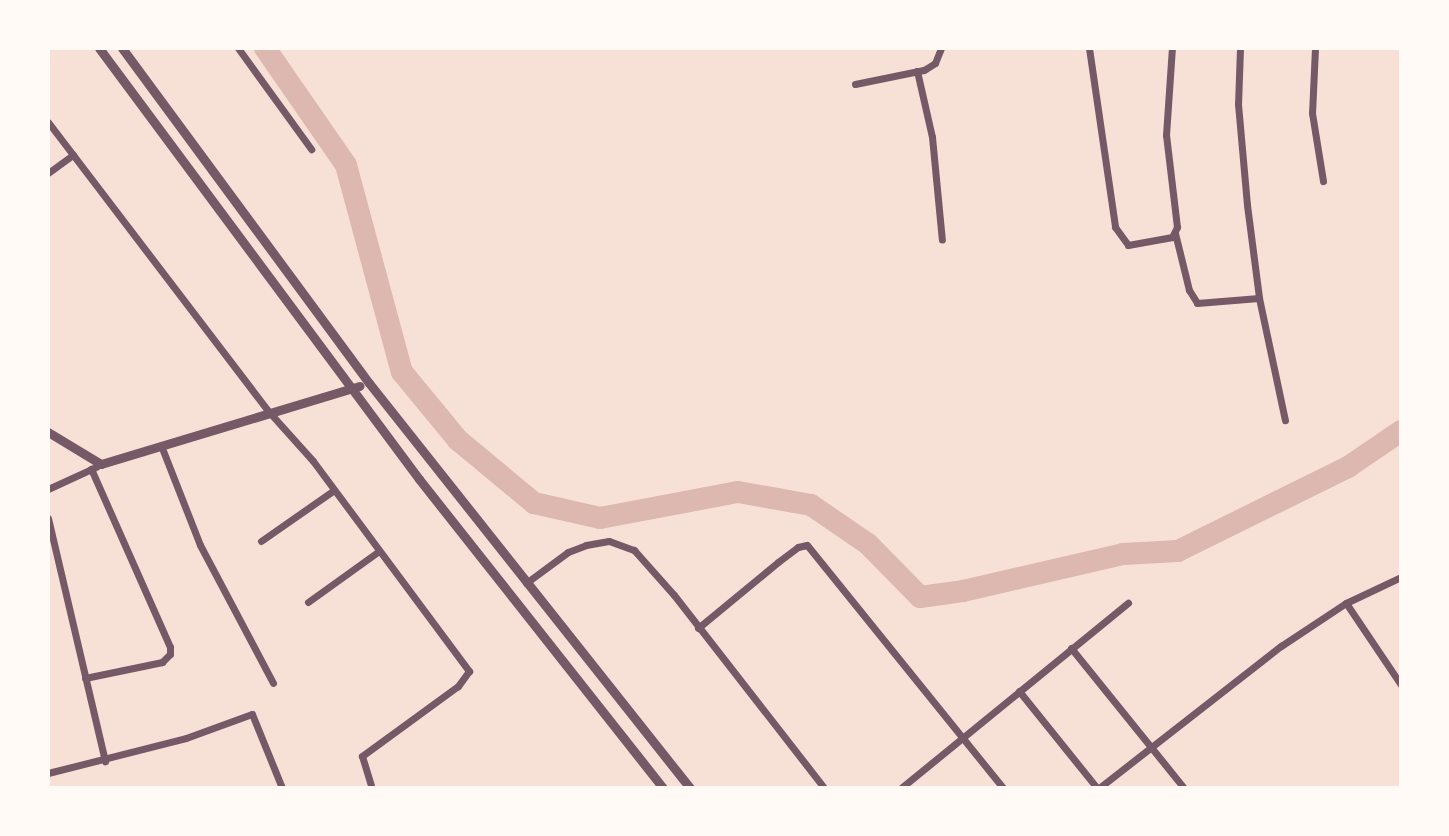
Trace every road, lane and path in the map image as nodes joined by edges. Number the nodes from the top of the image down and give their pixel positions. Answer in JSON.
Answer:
{"nodes":[{"id":1,"x":99,"y":48,"type":"edge"},
{"id":2,"x":122,"y":48,"type":"edge"},
{"id":3,"x":238,"y":48,"type":"edge"},
{"id":4,"x":941,"y":48,"type":"edge"},
{"id":5,"x":1089,"y":48,"type":"edge"},
{"id":6,"x":1172,"y":48,"type":"edge"},
{"id":7,"x":1240,"y":48,"type":"edge"},
{"id":8,"x":1315,"y":48,"type":"edge"},
{"id":9,"x":917,"y":71,"type":"junction"},
{"id":10,"x":855,"y":84,"type":"dead end"},
{"id":11,"x":48,"y":122,"type":"edge"},
{"id":12,"x":311,"y":149,"type":"dead end"},
{"id":13,"x":73,"y":155,"type":"junction"},
{"id":14,"x":48,"y":173,"type":"edge"},
{"id":15,"x":1323,"y":181,"type":"dead end"},
{"id":16,"x":1175,"y":233,"type":"junction"},
{"id":17,"x":942,"y":240,"type":"dead end"},
{"id":18,"x":1259,"y":298,"type":"junction"},
{"id":19,"x":369,"y":383,"type":"junction"},
{"id":20,"x":355,"y":388,"type":"junction"},
{"id":21,"x":270,"y":413,"type":"junction"},
{"id":22,"x":1285,"y":420,"type":"dead end"},
{"id":23,"x":48,"y":432,"type":"edge"},
{"id":24,"x":162,"y":448,"type":"junction"},
{"id":25,"x":96,"y":467,"type":"junction"},
{"id":26,"x":48,"y":489,"type":"edge"},
{"id":27,"x":334,"y":490,"type":"junction"},
{"id":28,"x":48,"y":518,"type":"edge"},
{"id":29,"x":261,"y":541,"type":"dead end"},
{"id":30,"x":379,"y":551,"type":"junction"},
{"id":31,"x":1401,"y":577,"type":"edge"},
{"id":32,"x":526,"y":583,"type":"junction"},
{"id":33,"x":308,"y":602,"type":"dead end"},
{"id":34,"x":1128,"y":603,"type":"dead end"},
{"id":35,"x":1346,"y":603,"type":"junction"},
{"id":36,"x":698,"y":628,"type":"junction"},
{"id":37,"x":1071,"y":648,"type":"junction"},
{"id":38,"x":85,"y":678,"type":"junction"},
{"id":39,"x":273,"y":683,"type":"dead end"},
{"id":40,"x":1401,"y":685,"type":"edge"},
{"id":41,"x":1019,"y":691,"type":"junction"},
{"id":42,"x":961,"y":738,"type":"junction"},
{"id":43,"x":1153,"y":748,"type":"junction"},
{"id":44,"x":105,"y":761,"type":"junction"},
{"id":45,"x":48,"y":773,"type":"edge"},
{"id":46,"x":282,"y":788,"type":"edge"},
{"id":47,"x":372,"y":788,"type":"edge"},
{"id":48,"x":663,"y":788,"type":"edge"},
{"id":49,"x":690,"y":788,"type":"edge"},
{"id":50,"x":824,"y":788,"type":"edge"},
{"id":51,"x":901,"y":788,"type":"edge"},
{"id":52,"x":1003,"y":788,"type":"edge"},
{"id":53,"x":1098,"y":788,"type":"edge"},
{"id":54,"x":1184,"y":788,"type":"edge"}],
"edges":[{"from":1,"to":20,"type":"street"},
{"from":2,"to":19,"type":"street"},
{"from":3,"to":12,"type":"street"},
{"from":4,"to":9,"type":"street"},
{"from":5,"to":16,"type":"street"},
{"from":6,"to":16,"type":"street"},
{"from":7,"to":18,"type":"street"},
{"from":8,"to":15,"type":"street"},
{"from":9,"to":10,"type":"street"},
{"from":9,"to":17,"type":"street"},
{"from":11,"to":13,"type":"street"},
{"from":13,"to":14,"type":"street"},
{"from":13,"to":21,"type":"street"},
{"from":16,"to":18,"type":"street"},
{"from":18,"to":22,"type":"street"},
{"from":19,"to":20,"type":"street"},
{"from":19,"to":32,"type":"street"},
{"from":20,"to":21,"type":"street"},
{"from":20,"to":48,"type":"street"},
{"from":21,"to":24,"type":"street"},
{"from":21,"to":27,"type":"street"},
{"from":23,"to":25,"type":"street"},
{"from":24,"to":25,"type":"street"},
{"from":24,"to":39,"type":"street"},
{"from":25,"to":26,"type":"street"},
{"from":25,"to":38,"type":"street"},
{"from":27,"to":29,"type":"street"},
{"from":27,"to":30,"type":"street"},
{"from":28,"to":38,"type":"street"},
{"from":30,"to":33,"type":"street"},
{"from":30,"to":47,"type":"street"},
{"from":31,"to":35,"type":"street"},
{"from":32,"to":36,"type":"street"},
{"from":32,"to":49,"type":"street"},
{"from":34,"to":37,"type":"street"},
{"from":35,"to":40,"type":"street"},
{"from":35,"to":43,"type":"street"},
{"from":36,"to":42,"type":"street"},
{"from":36,"to":50,"type":"street"},
{"from":37,"to":41,"type":"street"},
{"from":37,"to":43,"type":"street"},
{"from":38,"to":44,"type":"street"},
{"from":41,"to":42,"type":"street"},
{"from":41,"to":53,"type":"street"},
{"from":42,"to":51,"type":"street"},
{"from":42,"to":52,"type":"street"},
{"from":43,"to":53,"type":"street"},
{"from":43,"to":54,"type":"street"},
{"from":44,"to":45,"type":"street"},
{"from":44,"to":46,"type":"street"}]}
